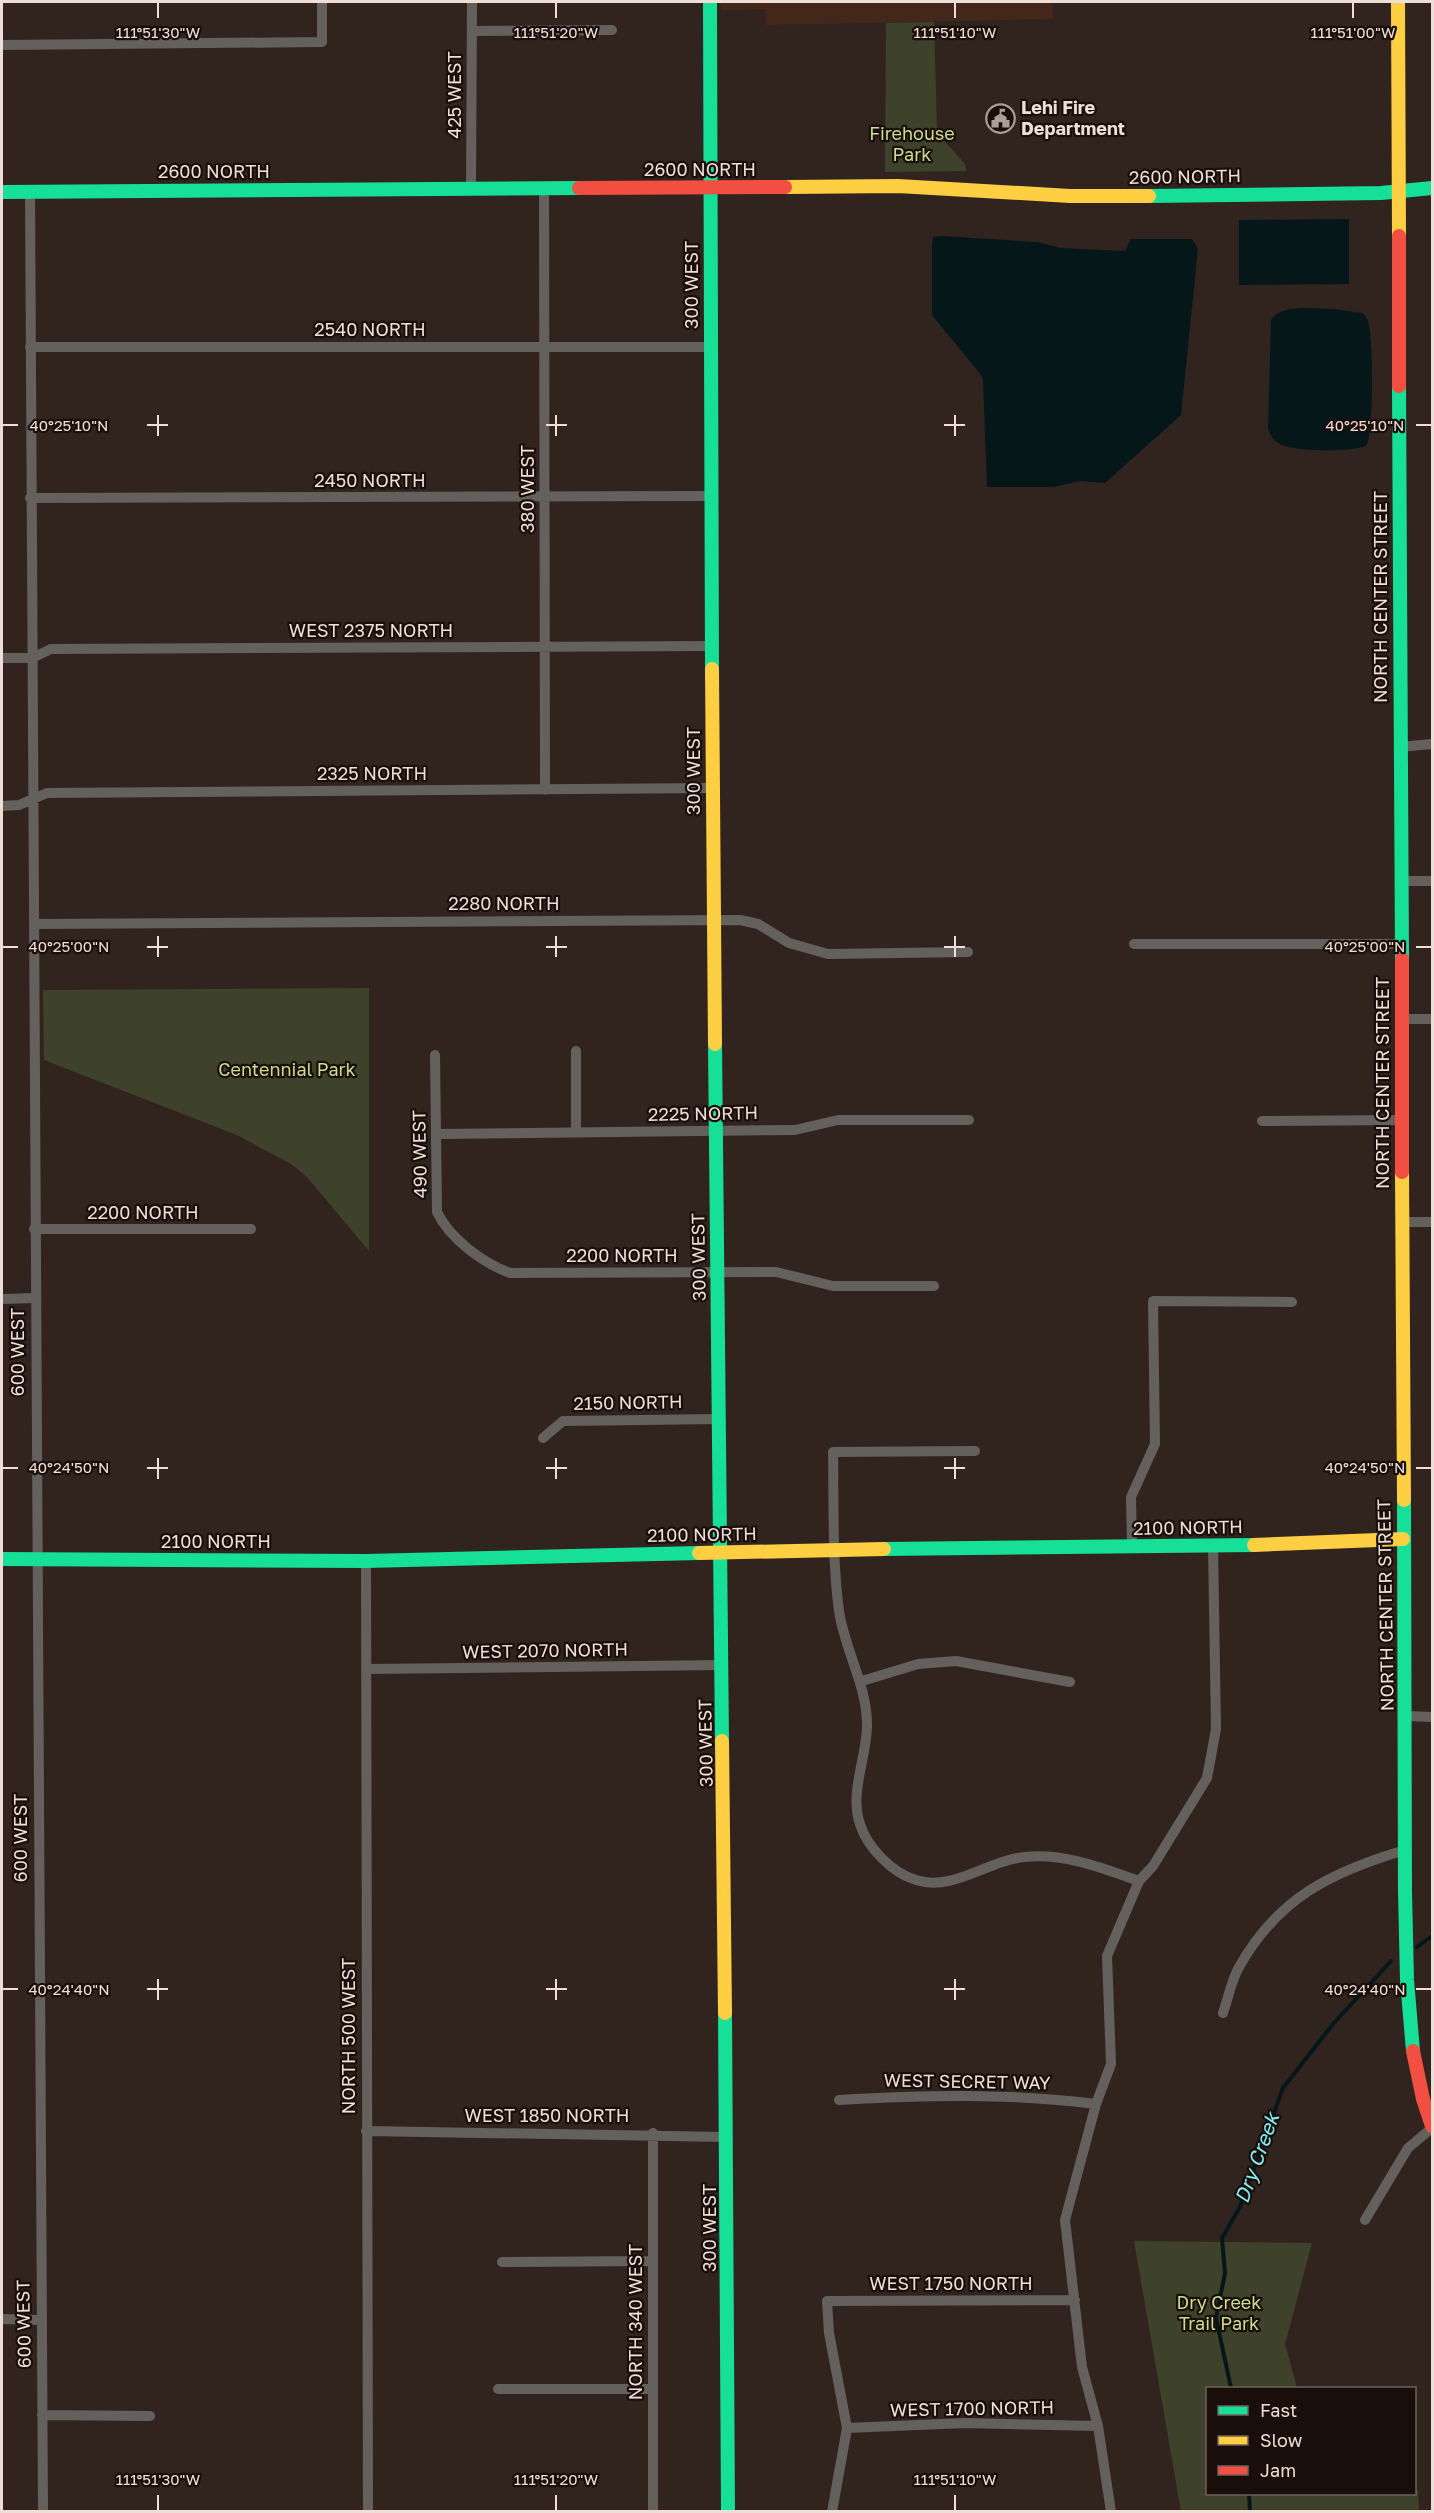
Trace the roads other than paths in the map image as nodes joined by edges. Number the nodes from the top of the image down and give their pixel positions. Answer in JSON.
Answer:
{"nodes":[{"id":1,"x":322,"y":2,"type":"edge"},
{"id":2,"x":471,"y":2,"type":"edge"},
{"id":3,"x":710,"y":2,"type":"edge"},
{"id":4,"x":1398,"y":2,"type":"edge"},
{"id":5,"x":612,"y":30,"type":"dead end"},
{"id":6,"x":472,"y":31,"type":"junction"},
{"id":7,"x":2,"y":45,"type":"edge"},
{"id":8,"x":709,"y":188,"type":"junction"},
{"id":9,"x":1432,"y":188,"type":"edge"},
{"id":10,"x":471,"y":189,"type":"junction"},
{"id":11,"x":544,"y":189,"type":"junction"},
{"id":12,"x":1398,"y":190,"type":"junction"},
{"id":13,"x":30,"y":191,"type":"junction"},
{"id":14,"x":2,"y":192,"type":"edge"},
{"id":15,"x":544,"y":346,"type":"junction"},
{"id":16,"x":30,"y":347,"type":"junction"},
{"id":17,"x":710,"y":347,"type":"junction"},
{"id":18,"x":545,"y":496,"type":"junction"},
{"id":19,"x":711,"y":496,"type":"junction"},
{"id":20,"x":30,"y":498,"type":"junction"},
{"id":21,"x":711,"y":646,"type":"junction"},
{"id":22,"x":544,"y":647,"type":"junction"},
{"id":23,"x":2,"y":658,"type":"edge"},
{"id":24,"x":32,"y":658,"type":"junction"},
{"id":25,"x":1432,"y":744,"type":"edge"},
{"id":26,"x":1400,"y":747,"type":"junction"},
{"id":27,"x":712,"y":788,"type":"junction"},
{"id":28,"x":545,"y":790,"type":"junction"},
{"id":29,"x":33,"y":799,"type":"junction"},
{"id":30,"x":2,"y":806,"type":"edge"},
{"id":31,"x":1401,"y":881,"type":"junction"},
{"id":32,"x":1432,"y":881,"type":"edge"},
{"id":33,"x":712,"y":920,"type":"junction"},
{"id":34,"x":34,"y":924,"type":"junction"},
{"id":35,"x":1134,"y":944,"type":"dead end"},
{"id":36,"x":1401,"y":944,"type":"junction"},
{"id":37,"x":968,"y":952,"type":"dead end"},
{"id":38,"x":1401,"y":1019,"type":"junction"},
{"id":39,"x":1432,"y":1019,"type":"edge"},
{"id":40,"x":576,"y":1051,"type":"dead end"},
{"id":41,"x":435,"y":1055,"type":"dead end"},
{"id":42,"x":969,"y":1119,"type":"dead end"},
{"id":43,"x":1401,"y":1120,"type":"junction"},
{"id":44,"x":1262,"y":1121,"type":"dead end"},
{"id":45,"x":715,"y":1131,"type":"junction"},
{"id":46,"x":576,"y":1132,"type":"junction"},
{"id":47,"x":436,"y":1134,"type":"junction"},
{"id":48,"x":1402,"y":1222,"type":"junction"},
{"id":49,"x":1432,"y":1222,"type":"edge"},
{"id":50,"x":34,"y":1228,"type":"junction"},
{"id":51,"x":251,"y":1230,"type":"dead end"},
{"id":52,"x":490,"y":1266,"type":"joint"},
{"id":53,"x":717,"y":1272,"type":"junction"},
{"id":54,"x":934,"y":1286,"type":"dead end"},
{"id":55,"x":35,"y":1298,"type":"junction"},
{"id":56,"x":2,"y":1299,"type":"edge"},
{"id":57,"x":1292,"y":1302,"type":"dead end"},
{"id":58,"x":720,"y":1419,"type":"junction"},
{"id":59,"x":543,"y":1438,"type":"dead end"},
{"id":60,"x":975,"y":1451,"type":"dead end"},
{"id":61,"x":1403,"y":1539,"type":"junction"},
{"id":62,"x":1132,"y":1546,"type":"junction"},
{"id":63,"x":1213,"y":1546,"type":"junction"},
{"id":64,"x":834,"y":1550,"type":"junction"},
{"id":65,"x":722,"y":1552,"type":"junction"},
{"id":66,"x":36,"y":1558,"type":"junction"},
{"id":67,"x":2,"y":1559,"type":"edge"},
{"id":68,"x":366,"y":1561,"type":"junction"},
{"id":69,"x":723,"y":1665,"type":"junction"},
{"id":70,"x":366,"y":1669,"type":"junction"},
{"id":71,"x":862,"y":1681,"type":"junction"},
{"id":72,"x":1070,"y":1682,"type":"dead end"},
{"id":73,"x":1406,"y":1716,"type":"junction"},
{"id":74,"x":1432,"y":1717,"type":"edge"},
{"id":75,"x":1405,"y":1850,"type":"junction"},
{"id":76,"x":1139,"y":1881,"type":"junction"},
{"id":77,"x":1223,"y":2013,"type":"dead end"},
{"id":78,"x":839,"y":2100,"type":"dead end"},
{"id":79,"x":1096,"y":2104,"type":"junction"},
{"id":80,"x":1432,"y":2127,"type":"edge"},
{"id":81,"x":366,"y":2131,"type":"junction"},
{"id":82,"x":653,"y":2133,"type":"junction"},
{"id":83,"x":727,"y":2137,"type":"junction"},
{"id":84,"x":1365,"y":2220,"type":"dead end"},
{"id":85,"x":652,"y":2261,"type":"junction"},
{"id":86,"x":502,"y":2262,"type":"dead end"},
{"id":87,"x":1075,"y":2300,"type":"junction"},
{"id":88,"x":2,"y":2319,"type":"edge"},
{"id":89,"x":41,"y":2320,"type":"junction"},
{"id":90,"x":498,"y":2389,"type":"dead end"},
{"id":91,"x":653,"y":2389,"type":"junction"},
{"id":92,"x":42,"y":2415,"type":"junction"},
{"id":93,"x":150,"y":2416,"type":"dead end"},
{"id":94,"x":1098,"y":2426,"type":"junction"},
{"id":95,"x":847,"y":2428,"type":"junction"},
{"id":96,"x":43,"y":2511,"type":"edge"},
{"id":97,"x":368,"y":2511,"type":"edge"},
{"id":98,"x":653,"y":2511,"type":"edge"},
{"id":99,"x":728,"y":2511,"type":"edge"},
{"id":100,"x":832,"y":2511,"type":"edge"},
{"id":101,"x":1111,"y":2511,"type":"edge"}],
"edges":[{"from":1,"to":7,"type":"street"},
{"from":2,"to":6,"type":"street","name":"425 WEST"},
{"from":3,"to":8,"type":"street","name":"300 WEST"},
{"from":4,"to":12,"type":"street","name":"NORTH CENTER STREET"},
{"from":5,"to":6,"type":"street"},
{"from":6,"to":10,"type":"street","name":"425 WEST"},
{"from":8,"to":11,"type":"street","name":"2600 NORTH"},
{"from":8,"to":12,"type":"street","name":"2600 NORTH"},
{"from":8,"to":17,"type":"street","name":"300 WEST"},
{"from":9,"to":12,"type":"street","name":"2600 NORTH"},
{"from":10,"to":11,"type":"street","name":"2600 NORTH"},
{"from":10,"to":13,"type":"street","name":"2600 NORTH"},
{"from":11,"to":15,"type":"street","name":"380 WEST"},
{"from":12,"to":26,"type":"street","name":"NORTH CENTER STREET"},
{"from":13,"to":14,"type":"street","name":"2600 NORTH"},
{"from":13,"to":16,"type":"street","name":"600 WEST"},
{"from":15,"to":16,"type":"street","name":"2540 NORTH"},
{"from":15,"to":17,"type":"street","name":"2540 NORTH"},
{"from":15,"to":18,"type":"street","name":"380 WEST"},
{"from":16,"to":20,"type":"street","name":"600 WEST"},
{"from":17,"to":19,"type":"street","name":"300 WEST"},
{"from":18,"to":19,"type":"street","name":"2450 NORTH"},
{"from":18,"to":20,"type":"street","name":"2450 NORTH"},
{"from":18,"to":22,"type":"street","name":"380 WEST"},
{"from":19,"to":21,"type":"street","name":"300 WEST"},
{"from":20,"to":24,"type":"street","name":"600 WEST"},
{"from":21,"to":22,"type":"street","name":"WEST 2375 NORTH"},
{"from":21,"to":27,"type":"street","name":"300 WEST"},
{"from":22,"to":24,"type":"street","name":"WEST 2375 NORTH"},
{"from":22,"to":28,"type":"street","name":"380 WEST"},
{"from":23,"to":24,"type":"street","name":"WEST 2375 NORTH"},
{"from":24,"to":29,"type":"street","name":"600 WEST"},
{"from":25,"to":26,"type":"street"},
{"from":26,"to":31,"type":"street","name":"NORTH CENTER STREET"},
{"from":27,"to":28,"type":"street","name":"2325 NORTH"},
{"from":27,"to":33,"type":"street","name":"300 WEST"},
{"from":28,"to":29,"type":"street","name":"2325 NORTH"},
{"from":29,"to":30,"type":"street","name":"2325 NORTH"},
{"from":29,"to":34,"type":"street","name":"600 WEST"},
{"from":31,"to":32,"type":"street"},
{"from":31,"to":36,"type":"street","name":"NORTH CENTER STREET"},
{"from":33,"to":34,"type":"street","name":"2280 NORTH"},
{"from":33,"to":37,"type":"street","name":"2280 NORTH"},
{"from":33,"to":45,"type":"street","name":"300 WEST"},
{"from":34,"to":50,"type":"street","name":"600 WEST"},
{"from":35,"to":36,"type":"street"},
{"from":36,"to":38,"type":"street","name":"NORTH CENTER STREET"},
{"from":38,"to":39,"type":"street"},
{"from":38,"to":43,"type":"street","name":"NORTH CENTER STREET"},
{"from":40,"to":46,"type":"street"},
{"from":41,"to":47,"type":"street","name":"490 WEST"},
{"from":42,"to":45,"type":"street","name":"2225 NORTH"},
{"from":43,"to":44,"type":"street"},
{"from":43,"to":48,"type":"street","name":"NORTH CENTER STREET"},
{"from":45,"to":46,"type":"street","name":"2225 NORTH"},
{"from":45,"to":53,"type":"street","name":"300 WEST"},
{"from":46,"to":47,"type":"street","name":"2225 NORTH"},
{"from":47,"to":52,"type":"street","name":"490 WEST"},
{"from":48,"to":49,"type":"street"},
{"from":48,"to":61,"type":"street","name":"NORTH CENTER STREET"},
{"from":50,"to":51,"type":"street","name":"2200 NORTH"},
{"from":50,"to":55,"type":"street","name":"600 WEST"},
{"from":52,"to":53,"type":"street","name":"2200 NORTH"},
{"from":53,"to":54,"type":"street","name":"2200 NORTH"},
{"from":53,"to":58,"type":"street","name":"300 WEST"},
{"from":55,"to":56,"type":"street"},
{"from":55,"to":66,"type":"street","name":"600 WEST"},
{"from":57,"to":62,"type":"street"},
{"from":58,"to":59,"type":"street","name":"2150 NORTH"},
{"from":58,"to":65,"type":"street","name":"300 WEST"},
{"from":60,"to":64,"type":"street"},
{"from":61,"to":63,"type":"street","name":"2100 NORTH"},
{"from":61,"to":73,"type":"street","name":"NORTH CENTER STREET"},
{"from":62,"to":63,"type":"street","name":"2100 NORTH"},
{"from":62,"to":64,"type":"street","name":"2100 NORTH"},
{"from":63,"to":76,"type":"street"},
{"from":64,"to":65,"type":"street","name":"2100 NORTH"},
{"from":64,"to":71,"type":"street"},
{"from":65,"to":68,"type":"street","name":"2100 NORTH"},
{"from":65,"to":69,"type":"street","name":"300 WEST"},
{"from":66,"to":67,"type":"street","name":"2100 NORTH"},
{"from":66,"to":68,"type":"street","name":"2100 NORTH"},
{"from":66,"to":89,"type":"street","name":"600 WEST"},
{"from":68,"to":70,"type":"street","name":"NORTH 500 WEST"},
{"from":69,"to":70,"type":"street","name":"WEST 2070 NORTH"},
{"from":69,"to":83,"type":"street","name":"300 WEST"},
{"from":70,"to":81,"type":"street","name":"NORTH 500 WEST"},
{"from":71,"to":72,"type":"street"},
{"from":71,"to":76,"type":"street"},
{"from":73,"to":74,"type":"street"},
{"from":73,"to":75,"type":"street","name":"NORTH CENTER STREET"},
{"from":75,"to":77,"type":"street"},
{"from":75,"to":80,"type":"street","name":"NORTH CENTER STREET"},
{"from":76,"to":79,"type":"street"},
{"from":78,"to":79,"type":"street","name":"WEST SECRET WAY"},
{"from":79,"to":87,"type":"street"},
{"from":80,"to":84,"type":"street"},
{"from":81,"to":82,"type":"street","name":"WEST 1850 NORTH"},
{"from":81,"to":97,"type":"street","name":"NORTH 500 WEST"},
{"from":82,"to":83,"type":"street","name":"WEST 1850 NORTH"},
{"from":82,"to":85,"type":"street","name":"NORTH 340 WEST"},
{"from":83,"to":99,"type":"street","name":"300 WEST"},
{"from":85,"to":86,"type":"street"},
{"from":85,"to":91,"type":"street","name":"NORTH 340 WEST"},
{"from":87,"to":94,"type":"street"},
{"from":87,"to":95,"type":"street","name":"WEST 1750 NORTH"},
{"from":88,"to":89,"type":"street"},
{"from":89,"to":92,"type":"street","name":"600 WEST"},
{"from":90,"to":91,"type":"street"},
{"from":91,"to":98,"type":"street","name":"NORTH 340 WEST"},
{"from":92,"to":93,"type":"street"},
{"from":92,"to":96,"type":"street","name":"600 WEST"},
{"from":94,"to":95,"type":"street","name":"WEST 1700 NORTH"},
{"from":94,"to":101,"type":"street"},
{"from":95,"to":100,"type":"street"}]}
